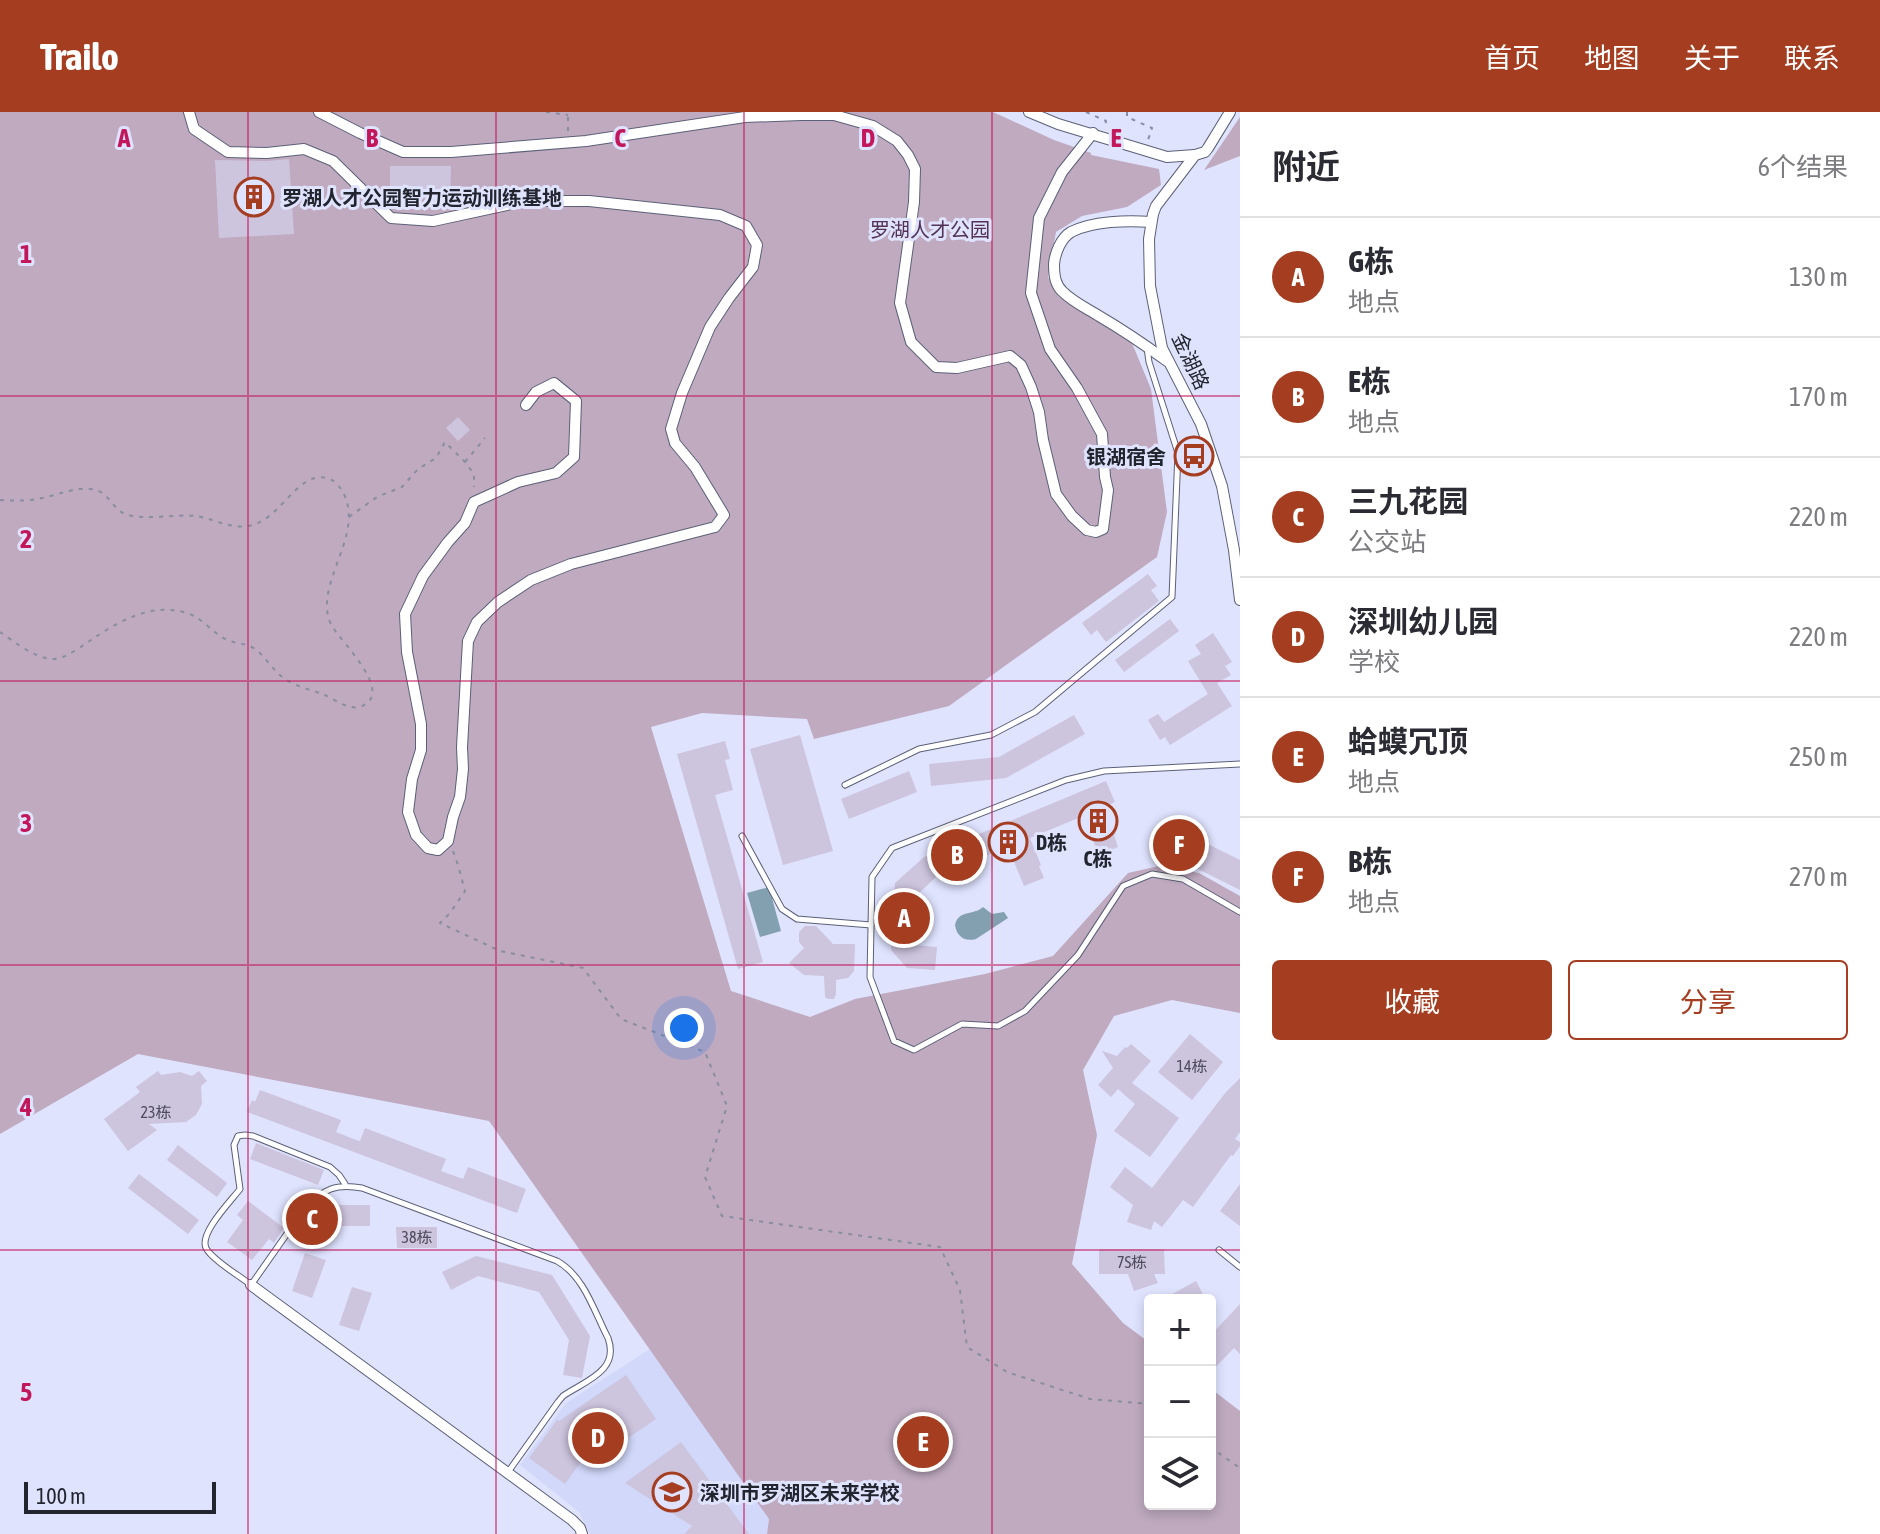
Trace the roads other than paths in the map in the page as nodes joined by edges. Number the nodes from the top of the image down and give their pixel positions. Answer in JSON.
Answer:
{"nodes":[{"id":1,"x":189,"y":112,"type":"edge"},
{"id":2,"x":319,"y":112,"type":"edge"},
{"id":3,"x":1029,"y":112,"type":"edge"},
{"id":4,"x":1230,"y":112,"type":"edge"},
{"id":5,"x":1093,"y":133,"type":"junction"},
{"id":6,"x":1195,"y":155,"type":"junction"},
{"id":7,"x":1151,"y":222,"type":"junction"},
{"id":8,"x":1147,"y":347,"type":"junction"},
{"id":9,"x":1167,"y":362,"type":"junction"},
{"id":10,"x":526,"y":405,"type":"dead end"},
{"id":11,"x":1240,"y":600,"type":"edge"},
{"id":12,"x":1240,"y":764,"type":"edge"},
{"id":13,"x":845,"y":785,"type":"dead end"},
{"id":14,"x":742,"y":836,"type":"dead end"},
{"id":15,"x":1240,"y":912,"type":"edge"},
{"id":16,"x":871,"y":925,"type":"junction"},
{"id":17,"x":345,"y":1184,"type":"junction"},
{"id":18,"x":1219,"y":1250,"type":"dead end"},
{"id":19,"x":1240,"y":1267,"type":"edge"},
{"id":20,"x":251,"y":1285,"type":"junction"},
{"id":21,"x":508,"y":1473,"type":"junction"},
{"id":22,"x":582,"y":1534,"type":"edge"}],
"edges":[{"from":1,"to":10,"type":"street"},
{"from":2,"to":5,"type":"street"},
{"from":3,"to":5,"type":"street"},
{"from":4,"to":6,"type":"street","name":"金湖路"},
{"from":5,"to":6,"type":"street"},
{"from":6,"to":7,"type":"street","name":"金湖路"},
{"from":7,"to":8,"type":"street"},
{"from":7,"to":9,"type":"street","name":"金湖路"},
{"from":8,"to":9,"type":"street"},
{"from":8,"to":13,"type":"lane"},
{"from":9,"to":11,"type":"street","name":"金湖路"},
{"from":12,"to":16,"type":"lane"},
{"from":14,"to":16,"type":"lane"},
{"from":15,"to":16,"type":"lane"},
{"from":17,"to":20,"type":"lane"},
{"from":17,"to":20,"type":"lane"},
{"from":17,"to":21,"type":"lane"},
{"from":18,"to":19,"type":"lane"},
{"from":20,"to":21,"type":"street"},
{"from":21,"to":22,"type":"street"}]}
